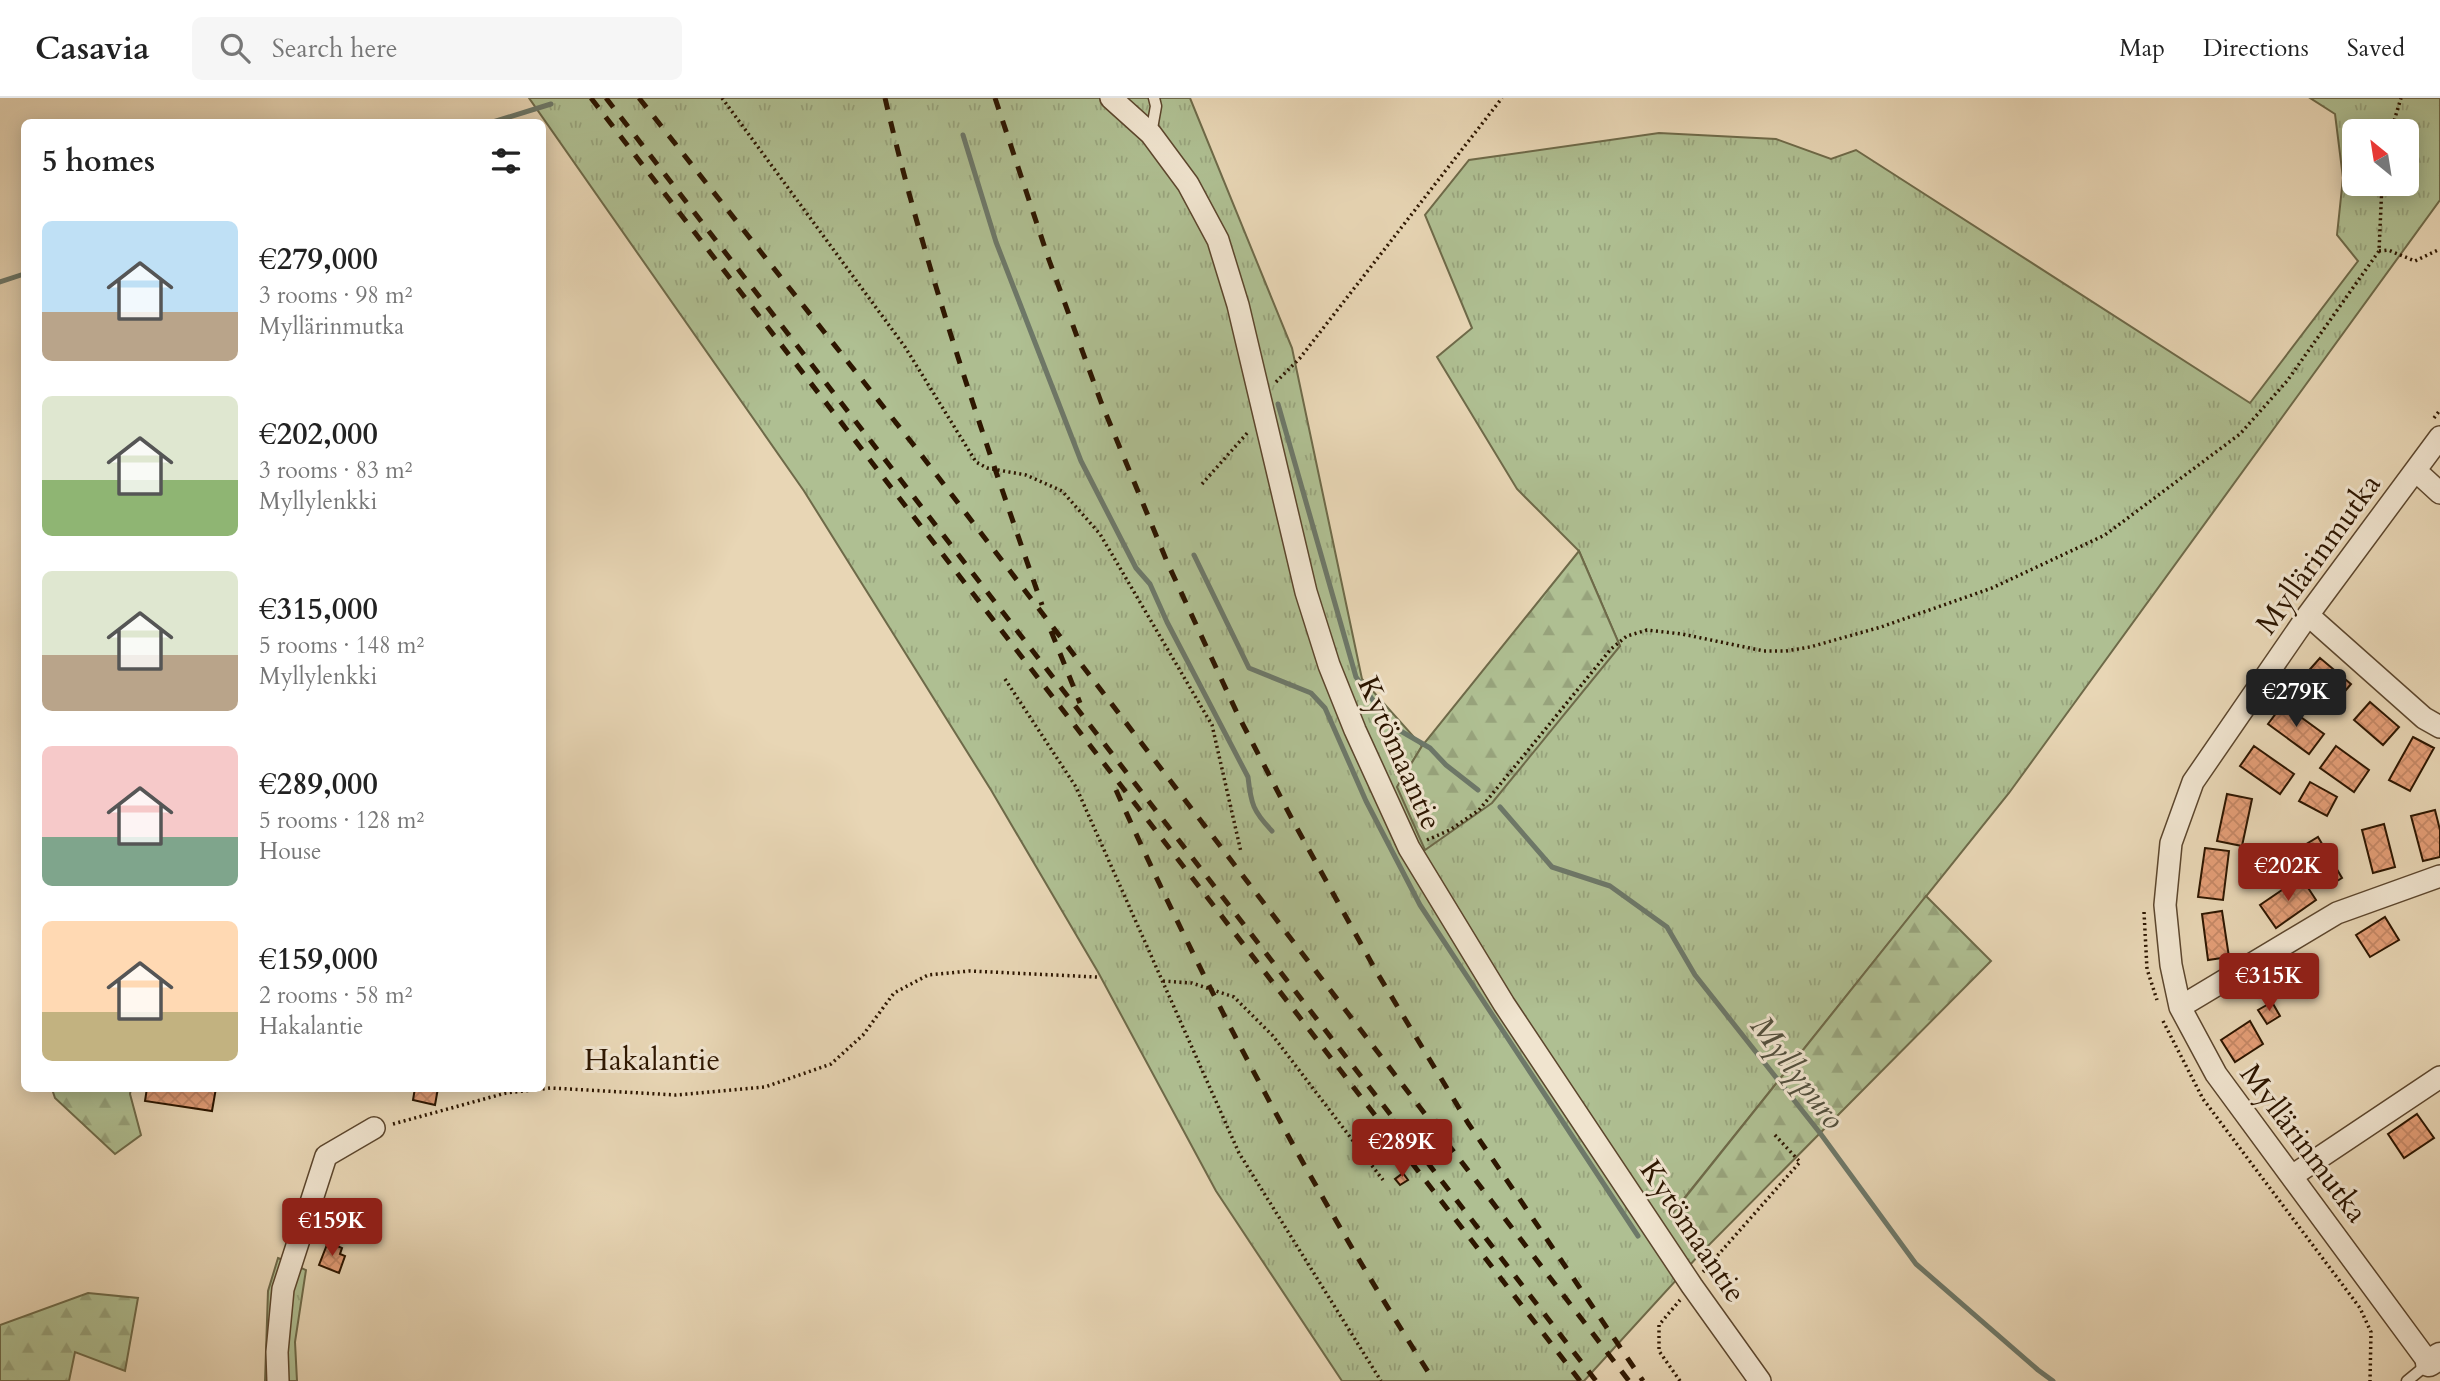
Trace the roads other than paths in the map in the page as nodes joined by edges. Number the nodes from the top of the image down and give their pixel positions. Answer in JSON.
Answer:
{"nodes":[{"id":1,"x":1111,"y":98,"type":"edge"},
{"id":2,"x":1154,"y":98,"type":"edge"},
{"id":3,"x":1151,"y":134,"type":"junction"},
{"id":4,"x":2436,"y":429,"type":"edge"},
{"id":5,"x":2416,"y":471,"type":"junction"},
{"id":6,"x":2440,"y":493,"type":"edge"},
{"id":7,"x":2308,"y":615,"type":"junction"},
{"id":8,"x":2440,"y":727,"type":"edge"},
{"id":9,"x":2440,"y":876,"type":"edge"},
{"id":10,"x":2171,"y":1012,"type":"junction"},
{"id":11,"x":2440,"y":1077,"type":"edge"},
{"id":12,"x":374,"y":1128,"type":"road end"},
{"id":13,"x":2292,"y":1176,"type":"junction"},
{"id":14,"x":2435,"y":1359,"type":"edge"},
{"id":15,"x":278,"y":1381,"type":"edge"},
{"id":16,"x":1760,"y":1381,"type":"edge"},
{"id":17,"x":2407,"y":1381,"type":"edge"}],
"edges":[{"from":1,"to":3,"type":"street","name":"Kytömaantie"},
{"from":2,"to":3,"type":"lane"},
{"from":3,"to":16,"type":"street","name":"Kytömaantie"},
{"from":4,"to":5,"type":"street","name":"Myllärinmutka"},
{"from":5,"to":6,"type":"street"},
{"from":5,"to":7,"type":"street","name":"Myllärinmutka"},
{"from":7,"to":8,"type":"street"},
{"from":7,"to":10,"type":"street","name":"Myllärinmutka"},
{"from":9,"to":10,"type":"street"},
{"from":10,"to":13,"type":"street","name":"Myllärinmutka"},
{"from":11,"to":13,"type":"street"},
{"from":12,"to":15,"type":"street"},
{"from":13,"to":14,"type":"street","name":"Myllärinmutka"},
{"from":14,"to":17,"type":"lane"}]}
